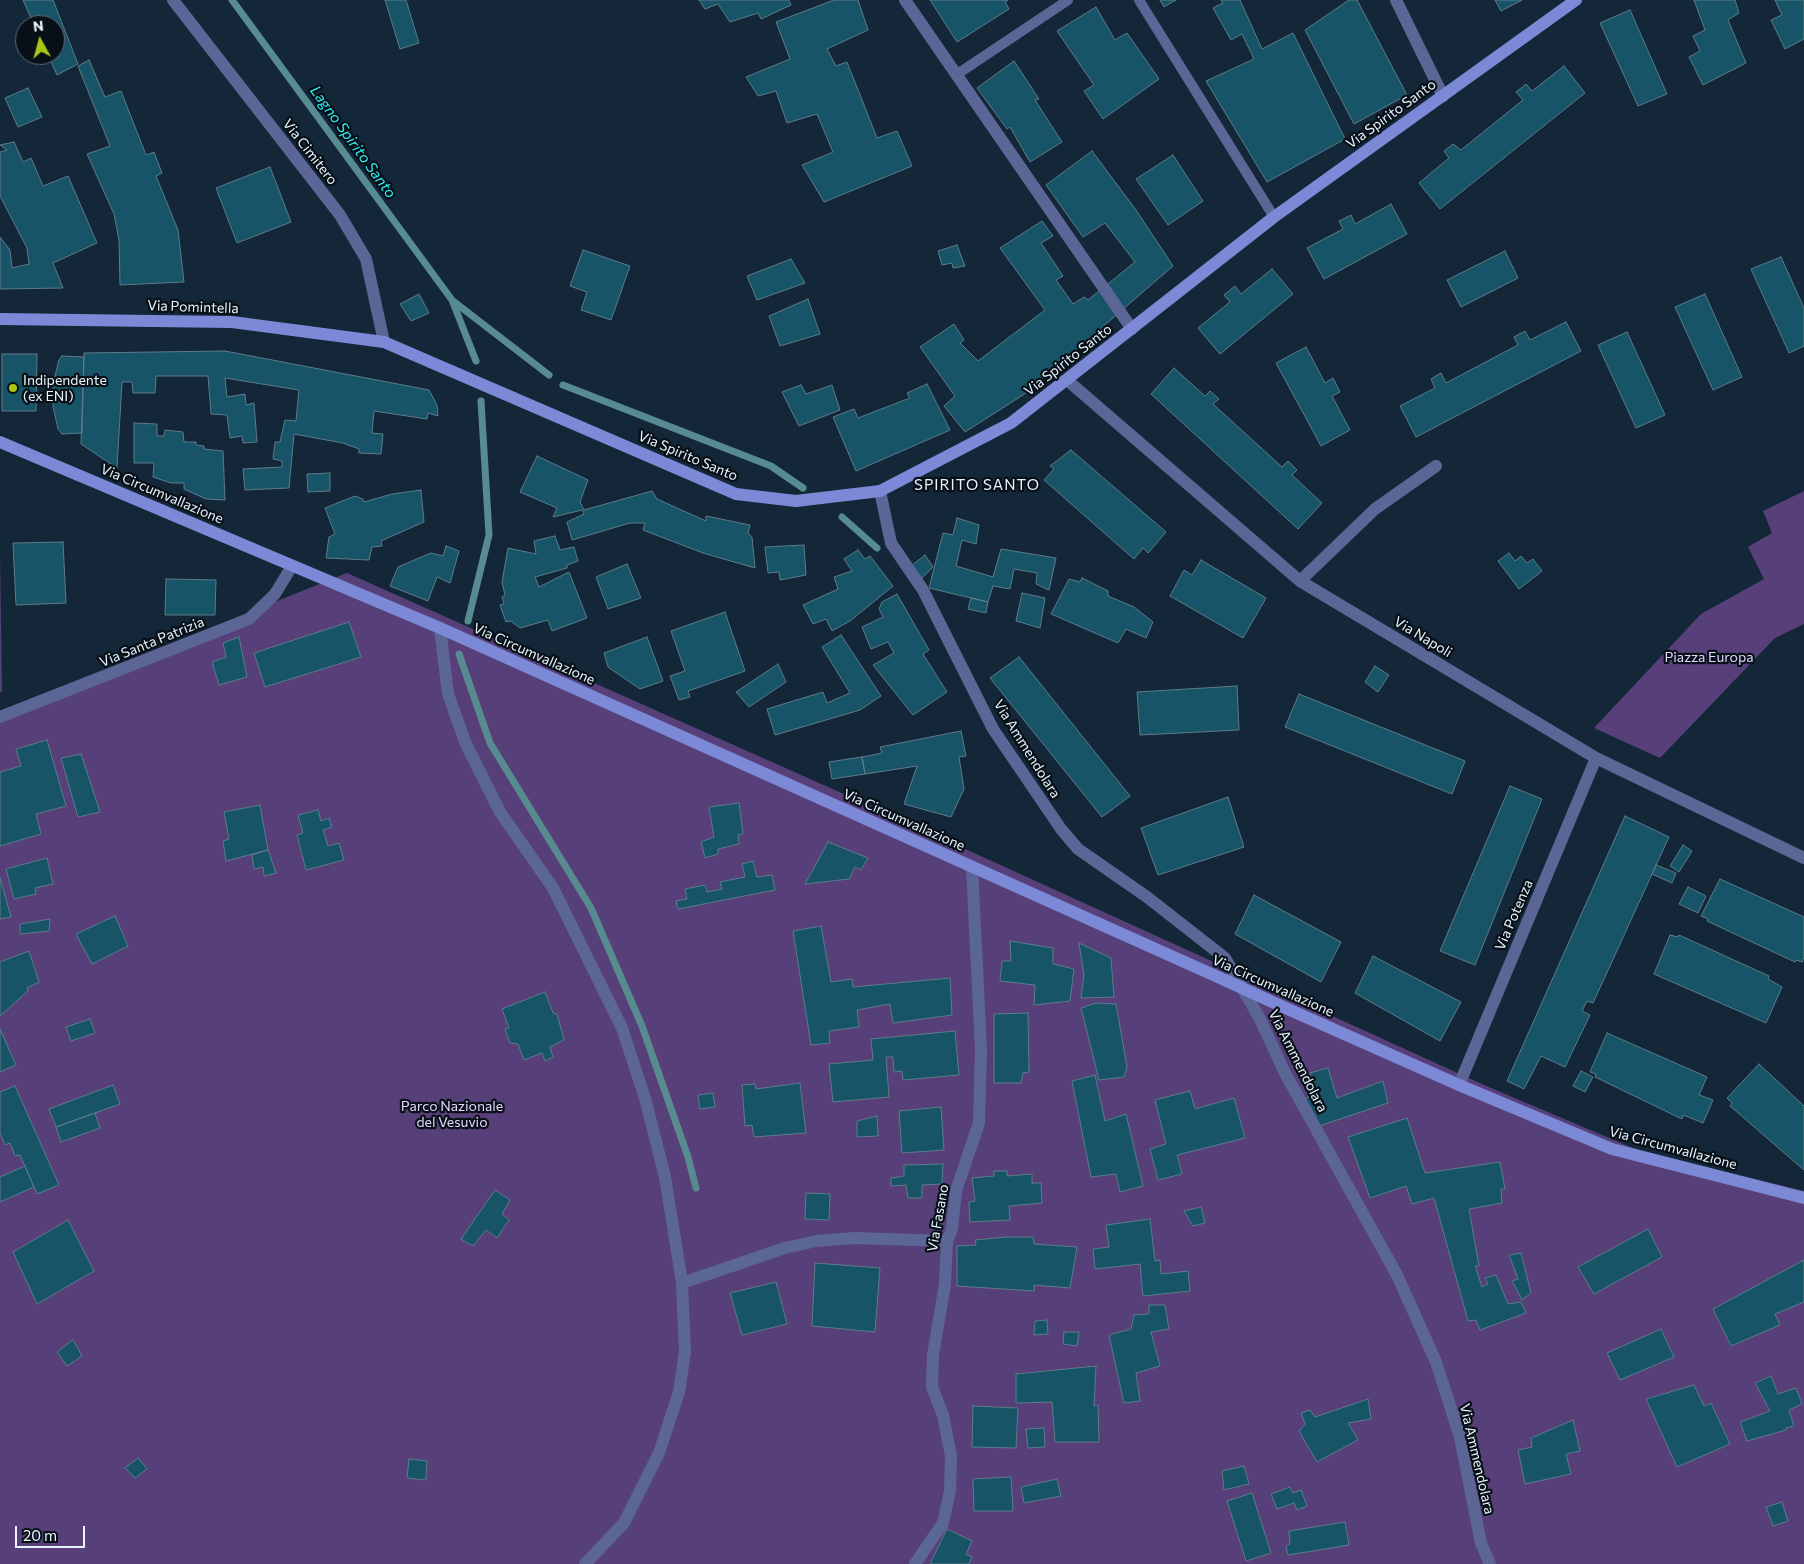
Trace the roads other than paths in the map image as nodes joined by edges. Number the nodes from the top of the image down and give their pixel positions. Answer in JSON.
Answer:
{"nodes":[{"id":1,"x":173,"y":0,"type":"edge"},
{"id":2,"x":905,"y":0,"type":"edge"},
{"id":3,"x":1068,"y":0,"type":"edge"},
{"id":4,"x":1139,"y":0,"type":"edge"},
{"id":5,"x":1396,"y":0,"type":"edge"},
{"id":6,"x":1576,"y":0,"type":"edge"},
{"id":7,"x":956,"y":75,"type":"junction"},
{"id":8,"x":1443,"y":96,"type":"junction"},
{"id":9,"x":1274,"y":217,"type":"junction"},
{"id":10,"x":0,"y":319,"type":"edge"},
{"id":11,"x":1132,"y":329,"type":"junction"},
{"id":12,"x":384,"y":342,"type":"junction"},
{"id":13,"x":1067,"y":380,"type":"junction"},
{"id":14,"x":0,"y":442,"type":"edge"},
{"id":15,"x":1436,"y":466,"type":"dead end"},
{"id":16,"x":880,"y":491,"type":"junction"},
{"id":17,"x":292,"y":566,"type":"junction"},
{"id":18,"x":1300,"y":581,"type":"junction"},
{"id":19,"x":440,"y":628,"type":"junction"},
{"id":20,"x":0,"y":717,"type":"edge"},
{"id":21,"x":1596,"y":758,"type":"junction"},
{"id":22,"x":1804,"y":858,"type":"edge"},
{"id":23,"x":972,"y":868,"type":"junction"},
{"id":24,"x":1458,"y":1085,"type":"junction"},
{"id":25,"x":1804,"y":1198,"type":"edge"},
{"id":26,"x":947,"y":1241,"type":"junction"},
{"id":27,"x":682,"y":1282,"type":"junction"},
{"id":28,"x":585,"y":1564,"type":"edge"},
{"id":29,"x":915,"y":1564,"type":"edge"},
{"id":30,"x":1490,"y":1564,"type":"edge"}],
"edges":[{"from":1,"to":12,"type":"street","name":"Via Cimitero"},
{"from":2,"to":7,"type":"street","name":"Via Spirito Santo"},
{"from":3,"to":7,"type":"lane"},
{"from":4,"to":9,"type":"lane"},
{"from":5,"to":8,"type":"street"},
{"from":6,"to":8,"type":"main road","name":"Via Spirito Santo"},
{"from":7,"to":11,"type":"street","name":"Via Spirito Santo"},
{"from":8,"to":9,"type":"main road","name":"Via Spirito Santo"},
{"from":9,"to":11,"type":"main road","name":"Via Spirito Santo"},
{"from":10,"to":12,"type":"main road","name":"Via Pomintella"},
{"from":11,"to":13,"type":"main road","name":"Via Spirito Santo"},
{"from":12,"to":16,"type":"main road","name":"Via Spirito Santo"},
{"from":13,"to":16,"type":"main road","name":"Via Spirito Santo"},
{"from":13,"to":18,"type":"street","name":"Via Napoli"},
{"from":14,"to":17,"type":"main road","name":"Via Circumvallazione"},
{"from":15,"to":18,"type":"street"},
{"from":16,"to":30,"type":"street","name":"Via Ammendolara"},
{"from":17,"to":19,"type":"main road","name":"Via Circumvallazione"},
{"from":17,"to":20,"type":"street","name":"Via Santa Patrizia"},
{"from":18,"to":21,"type":"street","name":"Via Napoli"},
{"from":19,"to":23,"type":"main road","name":"Via Circumvallazione"},
{"from":19,"to":27,"type":"street"},
{"from":21,"to":22,"type":"street","name":"Via Napoli"},
{"from":21,"to":24,"type":"street","name":"Via Potenza"},
{"from":23,"to":24,"type":"main road","name":"Via Circumvallazione","bridge":true},
{"from":23,"to":26,"type":"street","name":"Via Fasano"},
{"from":24,"to":25,"type":"main road","name":"Via Circumvallazione"},
{"from":26,"to":27,"type":"street"},
{"from":26,"to":29,"type":"street","name":"Via Fasano"},
{"from":27,"to":28,"type":"street"}]}
